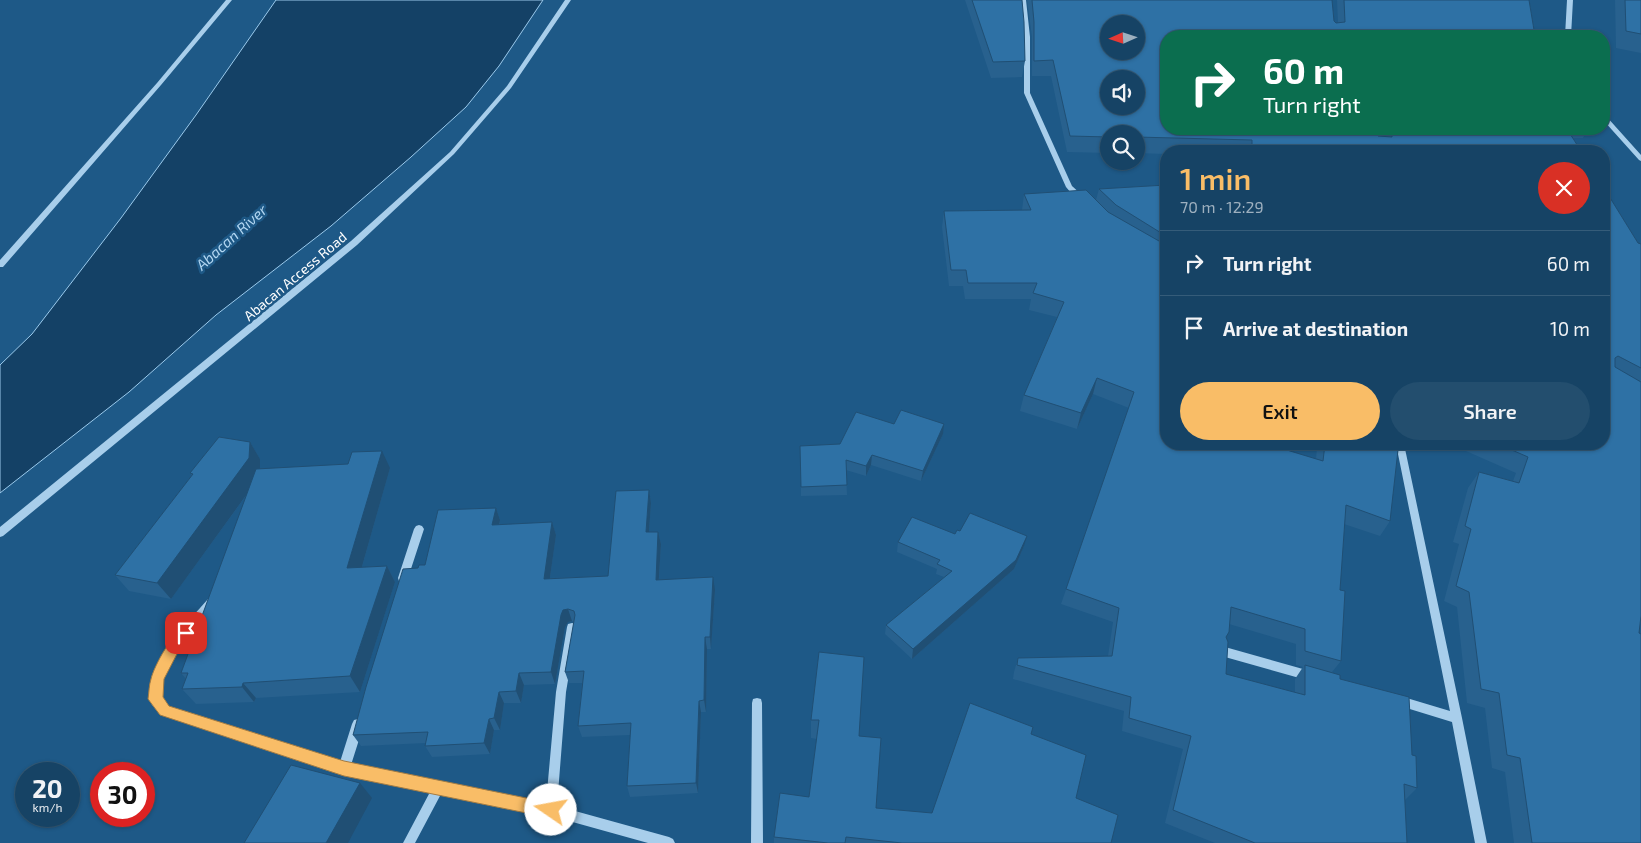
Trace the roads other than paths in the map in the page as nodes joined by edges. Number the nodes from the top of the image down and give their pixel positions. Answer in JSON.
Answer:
{"nodes":[{"id":1,"x":229,"y":0,"type":"edge"},
{"id":2,"x":568,"y":0,"type":"edge"},
{"id":3,"x":1023,"y":0,"type":"edge"},
{"id":4,"x":1570,"y":0,"type":"edge"},
{"id":5,"x":1568,"y":30,"type":"edge"},
{"id":6,"x":1610,"y":124,"type":"edge"},
{"id":7,"x":1641,"y":159,"type":"edge"},
{"id":8,"x":1088,"y":206,"type":"edge"},
{"id":9,"x":0,"y":265,"type":"edge"},
{"id":10,"x":1401,"y":450,"type":"edge"},
{"id":11,"x":419,"y":529,"type":"dead end"},
{"id":12,"x":0,"y":533,"type":"edge"},
{"id":13,"x":399,"y":593,"type":"edge"},
{"id":14,"x":218,"y":594,"type":"edge"},
{"id":15,"x":572,"y":627,"type":"edge"},
{"id":16,"x":1225,"y":652,"type":"edge"},
{"id":17,"x":1318,"y":678,"type":"edge"},
{"id":18,"x":1392,"y":699,"type":"edge"},
{"id":19,"x":757,"y":703,"type":"dead end"},
{"id":20,"x":361,"y":713,"type":"edge"},
{"id":21,"x":1457,"y":718,"type":"junction"},
{"id":22,"x":344,"y":768,"type":"junction"},
{"id":23,"x":438,"y":787,"type":"junction"},
{"id":24,"x":551,"y":810,"type":"junction"},
{"id":25,"x":409,"y":843,"type":"edge"},
{"id":26,"x":669,"y":843,"type":"edge"},
{"id":27,"x":757,"y":843,"type":"edge"},
{"id":28,"x":1481,"y":843,"type":"edge"}],
"edges":[{"from":1,"to":9,"type":"street"},
{"from":2,"to":12,"type":"street","name":"Abacan Access Road"},
{"from":3,"to":8,"type":"street"},
{"from":4,"to":5,"type":"street"},
{"from":6,"to":7,"type":"street"},
{"from":10,"to":21,"type":"street"},
{"from":11,"to":13,"type":"street"},
{"from":14,"to":22,"type":"street"},
{"from":15,"to":24,"type":"street"},
{"from":16,"to":17,"type":"street"},
{"from":18,"to":21,"type":"street"},
{"from":19,"to":27,"type":"street"},
{"from":20,"to":22,"type":"street"},
{"from":21,"to":28,"type":"street"},
{"from":22,"to":23,"type":"street"},
{"from":23,"to":24,"type":"street"},
{"from":23,"to":25,"type":"street"},
{"from":24,"to":26,"type":"street"}]}
